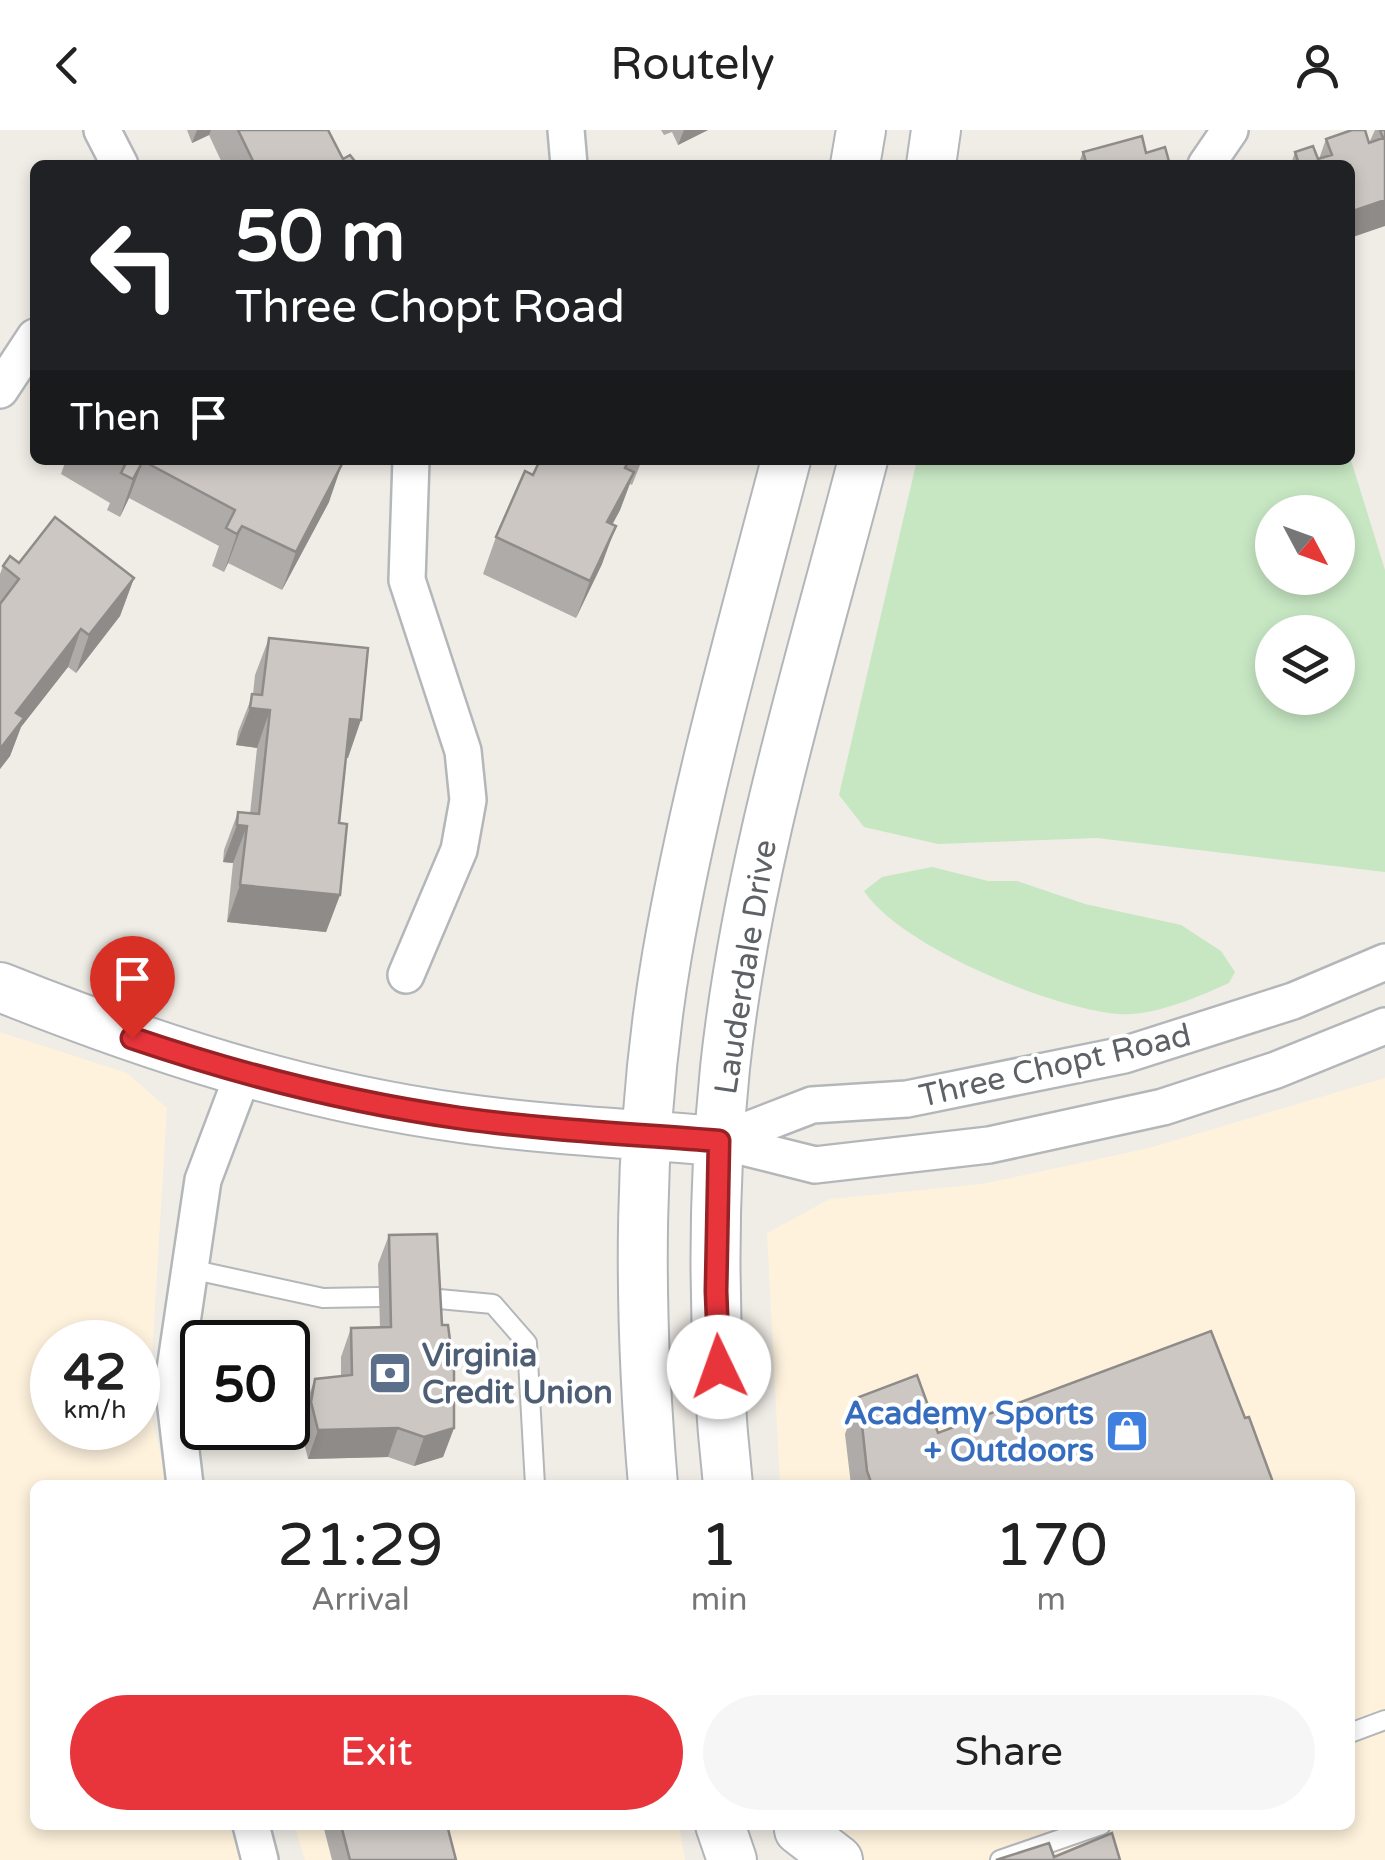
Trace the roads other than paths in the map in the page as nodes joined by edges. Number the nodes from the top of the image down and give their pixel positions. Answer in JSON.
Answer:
{"nodes":[{"id":1,"x":102,"y":130,"type":"edge"},
{"id":2,"x":566,"y":130,"type":"edge"},
{"id":3,"x":861,"y":130,"type":"edge"},
{"id":4,"x":936,"y":130,"type":"edge"},
{"id":5,"x":1230,"y":130,"type":"edge"},
{"id":6,"x":117,"y":160,"type":"edge"},
{"id":7,"x":569,"y":160,"type":"edge"},
{"id":8,"x":856,"y":160,"type":"edge"},
{"id":9,"x":932,"y":160,"type":"edge"},
{"id":10,"x":1209,"y":160,"type":"edge"},
{"id":11,"x":30,"y":345,"type":"edge"},
{"id":12,"x":0,"y":390,"type":"edge"},
{"id":13,"x":411,"y":465,"type":"edge"},
{"id":14,"x":785,"y":465,"type":"edge"},
{"id":15,"x":862,"y":465,"type":"edge"},
{"id":16,"x":1385,"y":962,"type":"edge"},
{"id":17,"x":406,"y":975,"type":"dead end"},
{"id":18,"x":0,"y":987,"type":"edge"},
{"id":19,"x":1385,"y":1026,"type":"edge"},
{"id":20,"x":243,"y":1074,"type":"junction"},
{"id":21,"x":648,"y":1135,"type":"junction"},
{"id":22,"x":719,"y":1141,"type":"junction"},
{"id":23,"x":190,"y":1269,"type":"junction"},
{"id":24,"x":379,"y":1297,"type":"dead end"},
{"id":25,"x":428,"y":1298,"type":"edge"},
{"id":26,"x":184,"y":1480,"type":"edge"},
{"id":27,"x":535,"y":1480,"type":"edge"},
{"id":28,"x":652,"y":1480,"type":"edge"},
{"id":29,"x":728,"y":1480,"type":"edge"},
{"id":30,"x":1385,"y":1720,"type":"edge"},
{"id":31,"x":1355,"y":1731,"type":"edge"},
{"id":32,"x":252,"y":1830,"type":"edge"},
{"id":33,"x":722,"y":1830,"type":"edge"},
{"id":34,"x":1087,"y":1830,"type":"edge"},
{"id":35,"x":802,"y":1838,"type":"edge"},
{"id":36,"x":260,"y":1860,"type":"edge"},
{"id":37,"x":732,"y":1860,"type":"edge"},
{"id":38,"x":838,"y":1860,"type":"edge"},
{"id":39,"x":1000,"y":1860,"type":"edge"}],
"edges":[{"from":1,"to":6,"type":"street"},
{"from":2,"to":7,"type":"street"},
{"from":3,"to":8,"type":"main road"},
{"from":4,"to":9,"type":"main road"},
{"from":5,"to":10,"type":"street"},
{"from":11,"to":12,"type":"street"},
{"from":13,"to":17,"type":"street"},
{"from":14,"to":21,"type":"main road"},
{"from":15,"to":22,"type":"main road","name":"Lauderdale Drive"},
{"from":16,"to":22,"type":"street","name":"Three Chopt Road"},
{"from":18,"to":20,"type":"main road","name":"Three Chopt Road"},
{"from":19,"to":22,"type":"street","name":"Three Chopt Road"},
{"from":20,"to":21,"type":"main road","name":"Three Chopt Road"},
{"from":20,"to":23,"type":"street"},
{"from":21,"to":22,"type":"main road","name":"Three Chopt Road"},
{"from":21,"to":28,"type":"main road"},
{"from":22,"to":29,"type":"main road","name":"Lauderdale Drive"},
{"from":23,"to":24,"type":"lane"},
{"from":23,"to":26,"type":"street"},
{"from":25,"to":27,"type":"lane"},
{"from":30,"to":31,"type":"lane"},
{"from":32,"to":36,"type":"street"},
{"from":33,"to":37,"type":"main road"},
{"from":34,"to":39,"type":"lane"},
{"from":35,"to":38,"type":"main road"}]}
